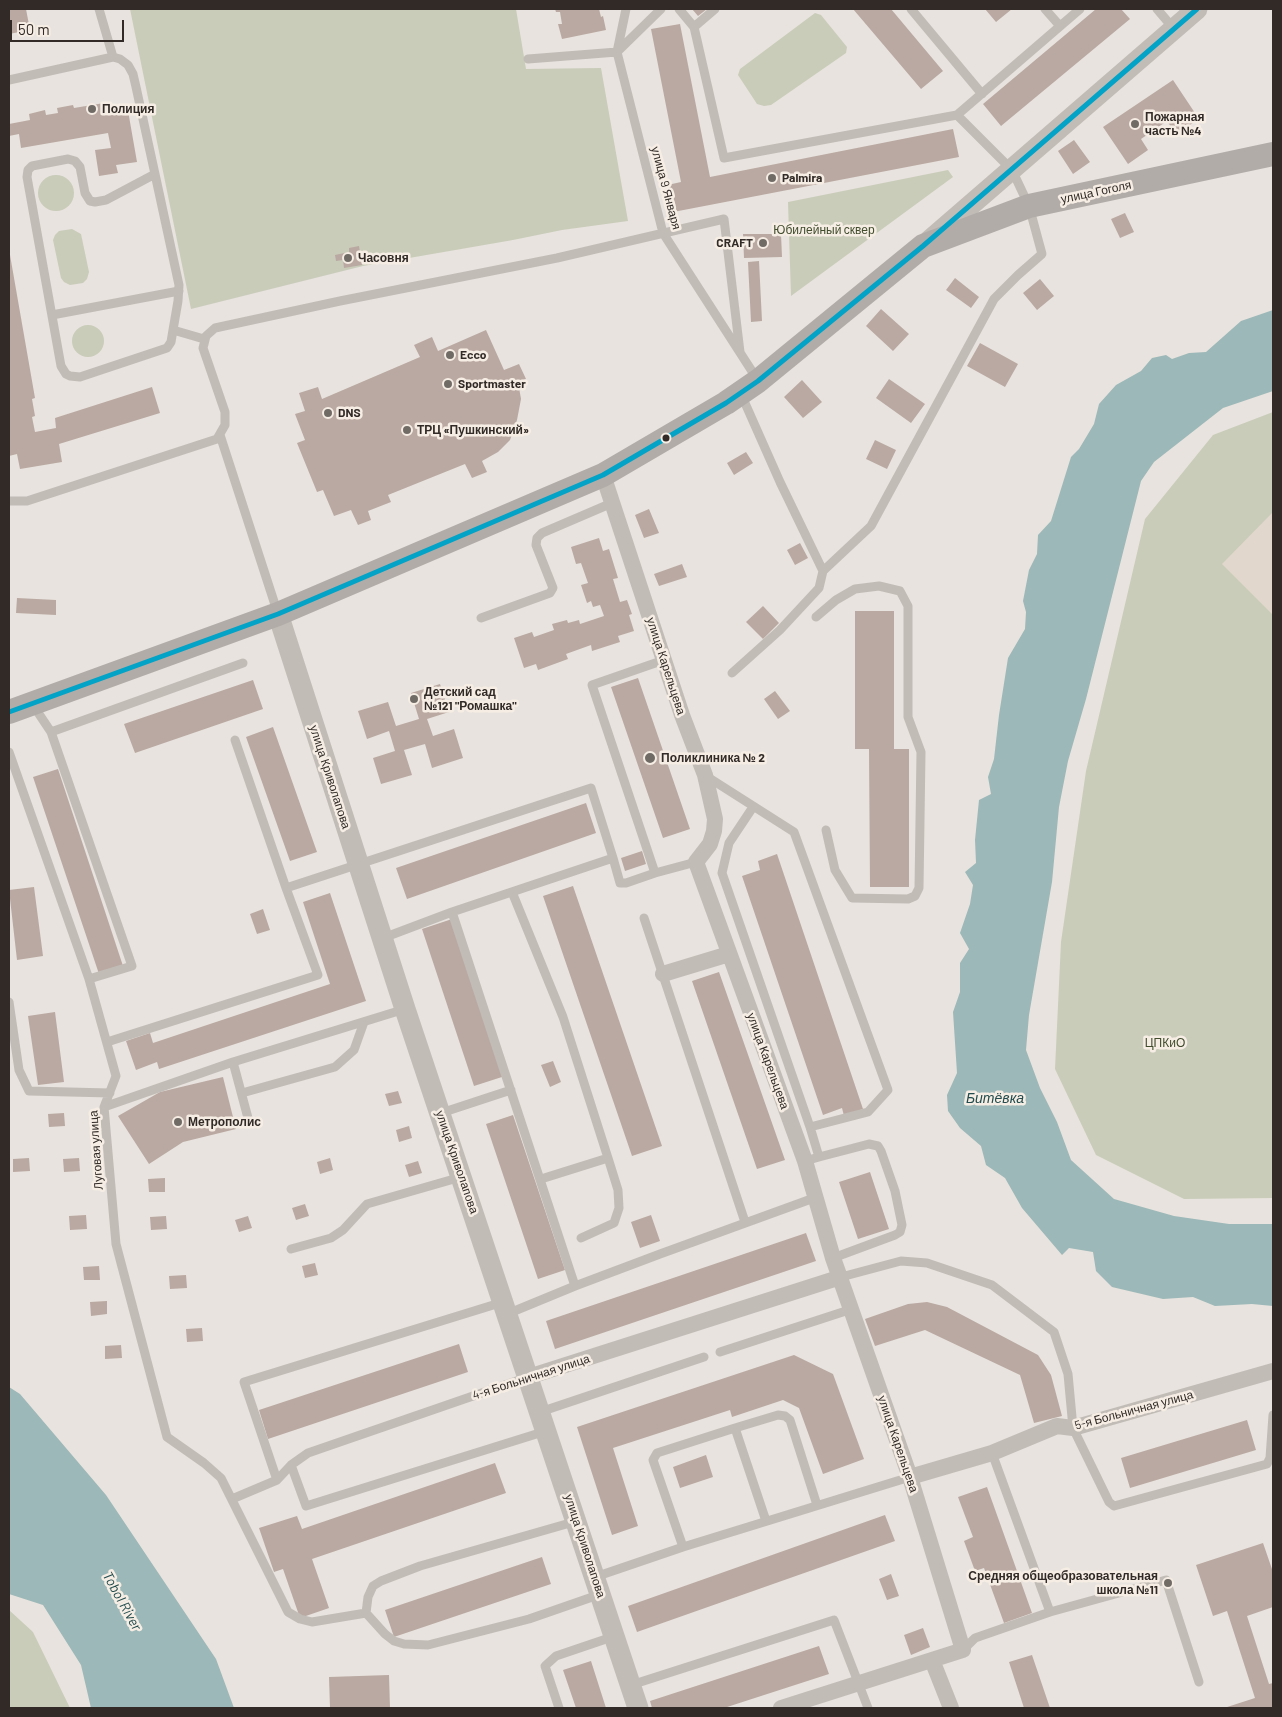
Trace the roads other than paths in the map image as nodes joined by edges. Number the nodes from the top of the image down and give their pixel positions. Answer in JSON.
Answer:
{"nodes":[{"id":1,"x":99,"y":9,"type":"edge"},
{"id":2,"x":626,"y":9,"type":"edge"},
{"id":3,"x":661,"y":9,"type":"edge"},
{"id":4,"x":679,"y":9,"type":"edge"},
{"id":5,"x":715,"y":9,"type":"edge"},
{"id":6,"x":911,"y":9,"type":"edge"},
{"id":7,"x":1045,"y":9,"type":"edge"},
{"id":8,"x":1080,"y":9,"type":"edge"},
{"id":9,"x":1157,"y":9,"type":"edge"},
{"id":10,"x":1197,"y":9,"type":"edge"},
{"id":11,"x":1060,"y":26,"type":"junction"},
{"id":12,"x":694,"y":27,"type":"junction"},
{"id":13,"x":1174,"y":29,"type":"junction"},
{"id":14,"x":617,"y":52,"type":"junction"},
{"id":15,"x":113,"y":57,"type":"junction"},
{"id":16,"x":528,"y":59,"type":"dead end"},
{"id":17,"x":9,"y":80,"type":"edge"},
{"id":18,"x":982,"y":94,"type":"junction"},
{"id":19,"x":957,"y":115,"type":"junction"},
{"id":20,"x":1273,"y":154,"type":"edge"},
{"id":21,"x":1012,"y":170,"type":"junction"},
{"id":22,"x":155,"y":174,"type":"junction"},
{"id":23,"x":1029,"y":206,"type":"junction"},
{"id":24,"x":663,"y":233,"type":"junction"},
{"id":25,"x":923,"y":246,"type":"junction"},
{"id":26,"x":179,"y":291,"type":"junction"},
{"id":27,"x":52,"y":315,"type":"junction"},
{"id":28,"x":173,"y":330,"type":"junction"},
{"id":29,"x":204,"y":339,"type":"junction"},
{"id":30,"x":740,"y":352,"type":"junction"},
{"id":31,"x":750,"y":387,"type":"junction"},
{"id":32,"x":220,"y":435,"type":"junction"},
{"id":33,"x":603,"y":475,"type":"junction"},
{"id":34,"x":9,"y":501,"type":"edge"},
{"id":35,"x":612,"y":503,"type":"junction"},
{"id":36,"x":823,"y":571,"type":"junction"},
{"id":37,"x":278,"y":614,"type":"junction"},
{"id":38,"x":816,"y":617,"type":"dead end"},
{"id":39,"x":481,"y":618,"type":"dead end"},
{"id":40,"x":664,"y":660,"type":"junction"},
{"id":41,"x":243,"y":663,"type":"dead end"},
{"id":42,"x":732,"y":673,"type":"dead end"},
{"id":43,"x":33,"y":705,"type":"junction"},
{"id":44,"x":9,"y":712,"type":"edge"},
{"id":45,"x":51,"y":732,"type":"junction"},
{"id":46,"x":235,"y":740,"type":"dead end"},
{"id":47,"x":9,"y":752,"type":"edge"},
{"id":48,"x":12,"y":772,"type":"edge"},
{"id":49,"x":704,"y":775,"type":"junction"},
{"id":50,"x":753,"y":807,"type":"junction"},
{"id":51,"x":826,"y":830,"type":"dead end"},
{"id":52,"x":710,"y":844,"type":"junction"},
{"id":53,"x":728,"y":844,"type":"junction"},
{"id":54,"x":612,"y":858,"type":"junction"},
{"id":55,"x":696,"y":862,"type":"junction"},
{"id":56,"x":358,"y":865,"type":"junction"},
{"id":57,"x":655,"y":873,"type":"junction"},
{"id":58,"x":286,"y":888,"type":"junction"},
{"id":59,"x":512,"y":892,"type":"junction"},
{"id":60,"x":452,"y":912,"type":"junction"},
{"id":61,"x":644,"y":918,"type":"dead end"},
{"id":62,"x":383,"y":938,"type":"junction"},
{"id":63,"x":728,"y":954,"type":"junction"},
{"id":64,"x":663,"y":974,"type":"junction"},
{"id":65,"x":89,"y":979,"type":"junction"},
{"id":66,"x":9,"y":1002,"type":"edge"},
{"id":67,"x":405,"y":1009,"type":"junction"},
{"id":68,"x":364,"y":1022,"type":"junction"},
{"id":69,"x":107,"y":1042,"type":"junction"},
{"id":70,"x":233,"y":1062,"type":"junction"},
{"id":71,"x":511,"y":1090,"type":"junction"},
{"id":72,"x":110,"y":1093,"type":"junction"},
{"id":73,"x":242,"y":1093,"type":"junction"},
{"id":74,"x":104,"y":1107,"type":"junction"},
{"id":75,"x":440,"y":1114,"type":"junction"},
{"id":76,"x":248,"y":1118,"type":"dead end"},
{"id":77,"x":810,"y":1127,"type":"junction"},
{"id":78,"x":608,"y":1158,"type":"junction"},
{"id":79,"x":812,"y":1159,"type":"junction"},
{"id":80,"x":462,"y":1177,"type":"junction"},
{"id":81,"x":541,"y":1179,"type":"junction"},
{"id":82,"x":814,"y":1198,"type":"junction"},
{"id":83,"x":745,"y":1222,"type":"junction"},
{"id":84,"x":581,"y":1238,"type":"dead end"},
{"id":85,"x":290,"y":1249,"type":"dead end"},
{"id":86,"x":833,"y":1258,"type":"junction"},
{"id":87,"x":841,"y":1277,"type":"junction"},
{"id":88,"x":575,"y":1286,"type":"junction"},
{"id":89,"x":505,"y":1308,"type":"junction"},
{"id":90,"x":852,"y":1309,"type":"junction"},
{"id":91,"x":720,"y":1352,"type":"dead end"},
{"id":92,"x":704,"y":1357,"type":"dead end"},
{"id":93,"x":1273,"y":1371,"type":"edge"},
{"id":94,"x":528,"y":1377,"type":"junction"},
{"id":95,"x":1273,"y":1415,"type":"edge"},
{"id":96,"x":543,"y":1422,"type":"junction"},
{"id":97,"x":735,"y":1428,"type":"junction"},
{"id":98,"x":1073,"y":1428,"type":"junction"},
{"id":99,"x":992,"y":1453,"type":"junction"},
{"id":100,"x":291,"y":1465,"type":"junction"},
{"id":101,"x":910,"y":1477,"type":"junction"},
{"id":102,"x":277,"y":1480,"type":"junction"},
{"id":103,"x":232,"y":1499,"type":"junction"},
{"id":104,"x":817,"y":1505,"type":"junction"},
{"id":105,"x":577,"y":1521,"type":"junction"},
{"id":106,"x":766,"y":1521,"type":"junction"},
{"id":107,"x":683,"y":1547,"type":"junction"},
{"id":108,"x":598,"y":1585,"type":"junction"},
{"id":109,"x":1050,"y":1612,"type":"junction"},
{"id":110,"x":366,"y":1613,"type":"junction"},
{"id":111,"x":615,"y":1636,"type":"junction"},
{"id":112,"x":964,"y":1650,"type":"junction"},
{"id":113,"x":932,"y":1660,"type":"junction"},
{"id":114,"x":1199,"y":1682,"type":"dead end"},
{"id":115,"x":859,"y":1683,"type":"junction"},
{"id":116,"x":631,"y":1685,"type":"junction"},
{"id":117,"x":559,"y":1708,"type":"edge"},
{"id":118,"x":638,"y":1708,"type":"edge"},
{"id":119,"x":781,"y":1708,"type":"edge"},
{"id":120,"x":868,"y":1708,"type":"edge"},
{"id":121,"x":951,"y":1708,"type":"edge"}],
"edges":[{"from":1,"to":15,"type":"lane"},
{"from":2,"to":14,"type":"lane","name":"улица 9 Января"},
{"from":3,"to":14,"type":"lane"},
{"from":4,"to":12,"type":"lane"},
{"from":5,"to":12,"type":"lane"},
{"from":6,"to":18,"type":"lane"},
{"from":7,"to":11,"type":"lane"},
{"from":8,"to":11,"type":"lane"},
{"from":9,"to":13,"type":"lane"},
{"from":10,"to":13,"type":"street"},
{"from":11,"to":18,"type":"lane"},
{"from":12,"to":19,"type":"lane"},
{"from":13,"to":21,"type":"street"},
{"from":14,"to":16,"type":"lane"},
{"from":14,"to":24,"type":"lane","name":"улица 9 Января"},
{"from":15,"to":17,"type":"lane"},
{"from":15,"to":22,"type":"lane"},
{"from":18,"to":19,"type":"lane"},
{"from":19,"to":21,"type":"lane"},
{"from":20,"to":23,"type":"main road","name":"улица Гоголя"},
{"from":21,"to":23,"type":"lane"},
{"from":21,"to":25,"type":"street"},
{"from":22,"to":26,"type":"lane"},
{"from":22,"to":27,"type":"lane"},
{"from":23,"to":25,"type":"main road","name":"улица Гоголя"},
{"from":23,"to":36,"type":"lane"},
{"from":24,"to":29,"type":"lane"},
{"from":24,"to":30,"type":"lane","name":"улица 9 Января"},
{"from":24,"to":30,"type":"lane"},
{"from":25,"to":31,"type":"main road","name":"улица Гоголя"},
{"from":26,"to":27,"type":"lane"},
{"from":26,"to":28,"type":"lane"},
{"from":27,"to":28,"type":"lane"},
{"from":28,"to":29,"type":"lane"},
{"from":29,"to":32,"type":"lane"},
{"from":30,"to":31,"type":"lane","name":"улица 9 Января"},
{"from":31,"to":33,"type":"main road","name":"улица Гоголя"},
{"from":31,"to":36,"type":"lane","name":"улица 9 Января"},
{"from":32,"to":34,"type":"lane"},
{"from":32,"to":37,"type":"lane"},
{"from":33,"to":35,"type":"street","name":"улица Карельцева"},
{"from":33,"to":37,"type":"main road","name":"улица Гоголя"},
{"from":35,"to":39,"type":"lane"},
{"from":35,"to":40,"type":"street","name":"улица Карельцева"},
{"from":36,"to":42,"type":"lane"},
{"from":37,"to":43,"type":"main road","name":"улица Гоголя"},
{"from":37,"to":56,"type":"street","name":"улица Криволапова"},
{"from":38,"to":51,"type":"lane"},
{"from":40,"to":49,"type":"street","name":"улица Карельцева"},
{"from":40,"to":57,"type":"lane"},
{"from":41,"to":45,"type":"lane"},
{"from":43,"to":44,"type":"main road","name":"улица Гоголя"},
{"from":43,"to":45,"type":"lane"},
{"from":45,"to":65,"type":"lane"},
{"from":46,"to":58,"type":"lane"},
{"from":47,"to":48,"type":"lane","name":"Луговая улица"},
{"from":48,"to":65,"type":"lane","name":"Луговая улица"},
{"from":49,"to":50,"type":"lane"},
{"from":49,"to":52,"type":"street","name":"улица Карельцева"},
{"from":50,"to":53,"type":"lane"},
{"from":50,"to":77,"type":"lane"},
{"from":52,"to":53,"type":"lane"},
{"from":52,"to":55,"type":"street","name":"улица Карельцева"},
{"from":53,"to":77,"type":"lane"},
{"from":54,"to":56,"type":"lane"},
{"from":54,"to":57,"type":"lane"},
{"from":54,"to":59,"type":"lane"},
{"from":55,"to":57,"type":"lane"},
{"from":55,"to":63,"type":"street","name":"улица Карельцева"},
{"from":56,"to":58,"type":"lane"},
{"from":56,"to":62,"type":"street","name":"улица Криволапова"},
{"from":58,"to":69,"type":"lane"},
{"from":59,"to":60,"type":"lane"},
{"from":59,"to":78,"type":"lane"},
{"from":60,"to":62,"type":"lane"},
{"from":60,"to":71,"type":"lane"},
{"from":61,"to":64,"type":"lane"},
{"from":62,"to":67,"type":"street","name":"улица Криволапова"},
{"from":63,"to":64,"type":"street"},
{"from":63,"to":79,"type":"street","name":"улица Карельцева"},
{"from":64,"to":83,"type":"lane"},
{"from":65,"to":69,"type":"lane","name":"Луговая улица"},
{"from":66,"to":72,"type":"lane"},
{"from":67,"to":68,"type":"lane"},
{"from":67,"to":75,"type":"street","name":"улица Криволапова"},
{"from":68,"to":70,"type":"lane"},
{"from":68,"to":73,"type":"lane"},
{"from":69,"to":72,"type":"lane","name":"Луговая улица"},
{"from":70,"to":73,"type":"lane"},
{"from":70,"to":74,"type":"lane"},
{"from":71,"to":75,"type":"lane"},
{"from":71,"to":81,"type":"lane"},
{"from":72,"to":74,"type":"lane","name":"Луговая улица"},
{"from":73,"to":76,"type":"lane"},
{"from":74,"to":103,"type":"lane","name":"Луговая улица"},
{"from":75,"to":80,"type":"street","name":"улица Криволапова"},
{"from":77,"to":79,"type":"lane"},
{"from":78,"to":81,"type":"lane"},
{"from":78,"to":84,"type":"lane"},
{"from":79,"to":82,"type":"street","name":"улица Карельцева"},
{"from":79,"to":86,"type":"lane"},
{"from":80,"to":85,"type":"lane"},
{"from":80,"to":89,"type":"street","name":"улица Криволапова"},
{"from":81,"to":88,"type":"lane"},
{"from":82,"to":83,"type":"lane"},
{"from":82,"to":86,"type":"street","name":"улица Карельцева"},
{"from":83,"to":88,"type":"lane"},
{"from":86,"to":87,"type":"street","name":"улица Карельцева"},
{"from":87,"to":90,"type":"street","name":"улица Карельцева"},
{"from":87,"to":94,"type":"street","name":"4-я Больничная улица"},
{"from":87,"to":98,"type":"lane"},
{"from":88,"to":89,"type":"lane"},
{"from":89,"to":94,"type":"street","name":"улица Криволапова"},
{"from":89,"to":102,"type":"lane"},
{"from":90,"to":91,"type":"lane"},
{"from":90,"to":101,"type":"street","name":"улица Карельцева"},
{"from":92,"to":96,"type":"lane"},
{"from":93,"to":98,"type":"street","name":"5-я Больничная улица"},
{"from":94,"to":96,"type":"street","name":"улица Криволапова"},
{"from":94,"to":100,"type":"lane","name":"4-я Больничная улица"},
{"from":95,"to":98,"type":"lane"},
{"from":96,"to":100,"type":"lane"},
{"from":96,"to":105,"type":"street","name":"улица Криволапова"},
{"from":97,"to":104,"type":"lane"},
{"from":97,"to":106,"type":"lane"},
{"from":97,"to":107,"type":"lane"},
{"from":98,"to":99,"type":"street","name":"5-я Больничная улица"},
{"from":99,"to":101,"type":"street","name":"5-я Больничная улица"},
{"from":99,"to":109,"type":"lane"},
{"from":100,"to":102,"type":"lane","name":"4-я Больничная улица"},
{"from":101,"to":104,"type":"lane"},
{"from":101,"to":112,"type":"street","name":"улица Карельцева"},
{"from":102,"to":103,"type":"lane","name":"4-я Больничная улица"},
{"from":103,"to":110,"type":"lane","name":"Луговая улица"},
{"from":104,"to":106,"type":"lane"},
{"from":105,"to":108,"type":"street","name":"улица Криволапова"},
{"from":105,"to":110,"type":"lane"},
{"from":106,"to":107,"type":"lane"},
{"from":107,"to":108,"type":"lane"},
{"from":108,"to":110,"type":"lane"},
{"from":108,"to":111,"type":"street","name":"улица Криволапова"},
{"from":109,"to":112,"type":"lane"},
{"from":109,"to":114,"type":"lane"},
{"from":111,"to":116,"type":"street","name":"улица Криволапова"},
{"from":111,"to":117,"type":"lane"},
{"from":112,"to":113,"type":"street"},
{"from":113,"to":115,"type":"street"},
{"from":113,"to":121,"type":"street"},
{"from":115,"to":116,"type":"lane"},
{"from":115,"to":119,"type":"street"},
{"from":115,"to":120,"type":"lane"},
{"from":116,"to":118,"type":"street","name":"улица Криволапова"}]}
